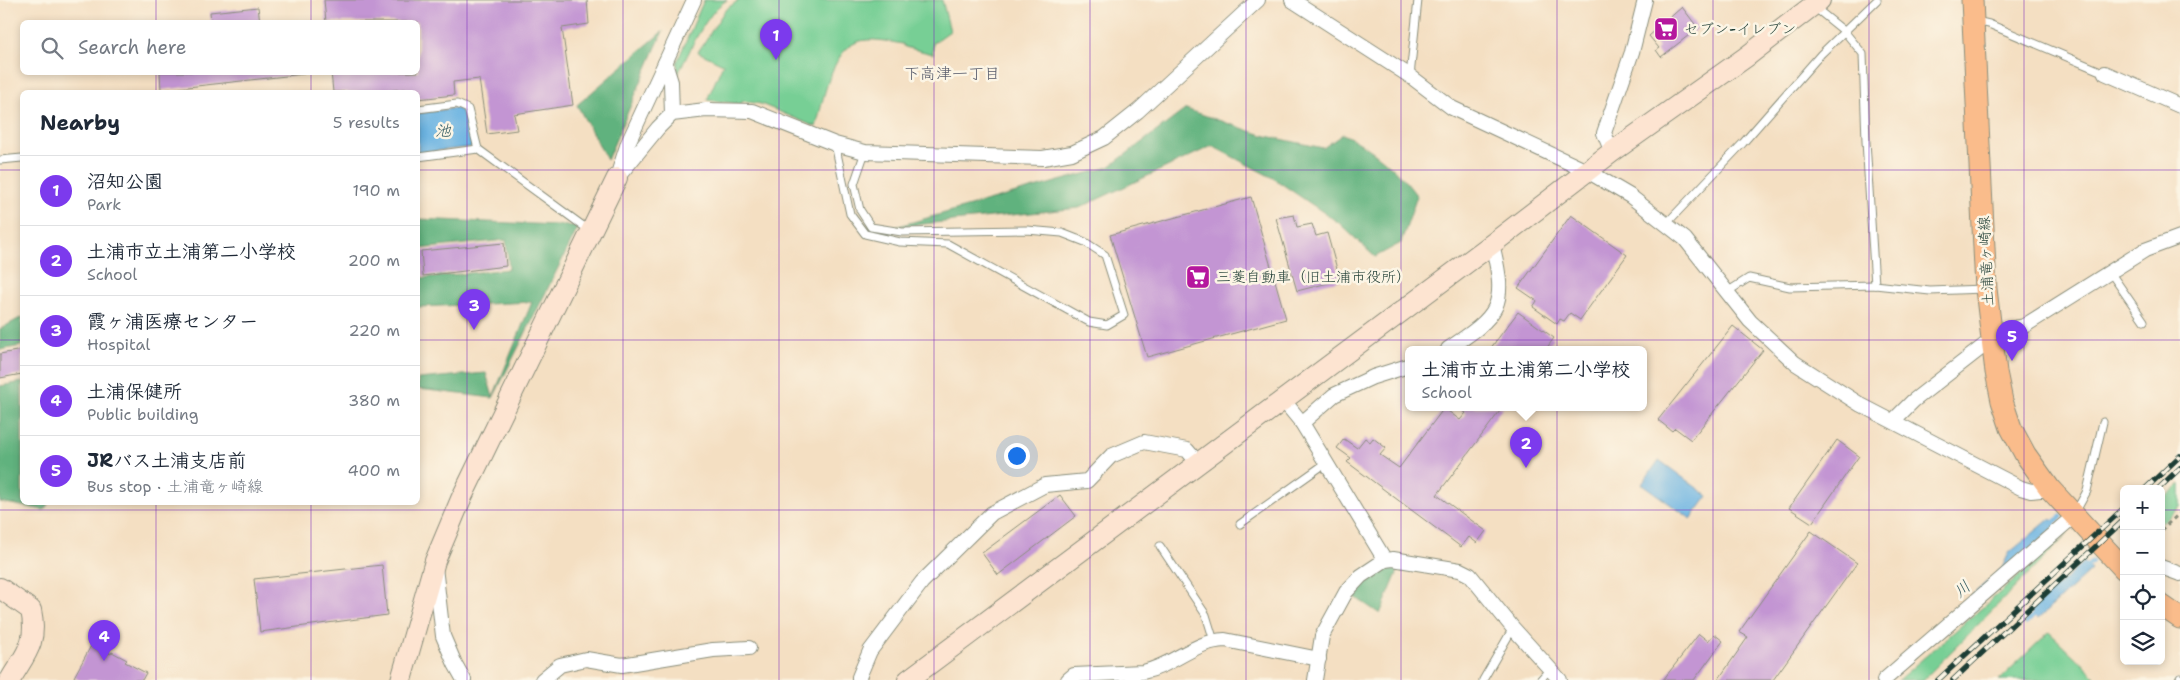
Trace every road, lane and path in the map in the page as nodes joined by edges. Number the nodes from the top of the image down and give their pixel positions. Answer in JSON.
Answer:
{"nodes":[{"id":1,"x":694,"y":0,"type":"edge"},
{"id":2,"x":1258,"y":0,"type":"edge"},
{"id":3,"x":1292,"y":0,"type":"edge"},
{"id":4,"x":1418,"y":0,"type":"edge"},
{"id":5,"x":1645,"y":0,"type":"edge"},
{"id":6,"x":1877,"y":0,"type":"edge"},
{"id":7,"x":1817,"y":3,"type":"edge"},
{"id":8,"x":1972,"y":10,"type":"edge"},
{"id":9,"x":1844,"y":31,"type":"junction"},
{"id":10,"x":665,"y":63,"type":"junction"},
{"id":11,"x":2105,"y":73,"type":"joint"},
{"id":12,"x":1410,"y":76,"type":"junction"},
{"id":13,"x":2180,"y":106,"type":"edge"},
{"id":14,"x":420,"y":108,"type":"edge"},
{"id":15,"x":672,"y":114,"type":"junction"},
{"id":16,"x":835,"y":144,"type":"junction"},
{"id":17,"x":478,"y":149,"type":"junction"},
{"id":18,"x":865,"y":152,"type":"junction"},
{"id":19,"x":1612,"y":152,"type":"junction"},
{"id":20,"x":20,"y":158,"type":"edge"},
{"id":21,"x":420,"y":158,"type":"edge"},
{"id":22,"x":0,"y":160,"type":"edge"},
{"id":23,"x":1589,"y":172,"type":"junction"},
{"id":24,"x":617,"y":178,"type":"junction"},
{"id":25,"x":1666,"y":224,"type":"junction"},
{"id":26,"x":592,"y":232,"type":"junction"},
{"id":27,"x":2180,"y":237,"type":"edge"},
{"id":28,"x":1492,"y":244,"type":"junction"},
{"id":29,"x":2110,"y":272,"type":"junction"},
{"id":30,"x":1875,"y":285,"type":"junction"},
{"id":31,"x":1986,"y":288,"type":"junction"},
{"id":32,"x":1727,"y":292,"type":"junction"},
{"id":33,"x":2144,"y":321,"type":"dead end"},
{"id":34,"x":1992,"y":341,"type":"junction"},
{"id":35,"x":1453,"y":346,"type":"edge"},
{"id":36,"x":1405,"y":367,"type":"edge"},
{"id":37,"x":1284,"y":401,"type":"junction"},
{"id":38,"x":1893,"y":421,"type":"junction"},
{"id":39,"x":2104,"y":422,"type":"dead end"},
{"id":40,"x":1302,"y":423,"type":"junction"},
{"id":41,"x":1326,"y":463,"type":"junction"},
{"id":42,"x":1199,"y":464,"type":"junction"},
{"id":43,"x":2050,"y":489,"type":"junction"},
{"id":44,"x":2180,"y":513,"type":"edge"},
{"id":45,"x":2074,"y":516,"type":"junction"},
{"id":46,"x":1240,"y":524,"type":"dead end"},
{"id":47,"x":2165,"y":526,"type":"edge"},
{"id":48,"x":1160,"y":546,"type":"dead end"},
{"id":49,"x":1384,"y":560,"type":"junction"},
{"id":50,"x":434,"y":561,"type":"junction"},
{"id":51,"x":2120,"y":565,"type":"edge"},
{"id":52,"x":2165,"y":568,"type":"edge"},
{"id":53,"x":2180,"y":574,"type":"edge"},
{"id":54,"x":0,"y":588,"type":"edge"},
{"id":55,"x":2165,"y":608,"type":"edge"},
{"id":56,"x":2180,"y":618,"type":"edge"},
{"id":57,"x":1513,"y":628,"type":"junction"},
{"id":58,"x":1214,"y":641,"type":"junction"},
{"id":59,"x":749,"y":648,"type":"dead end"},
{"id":60,"x":1319,"y":659,"type":"junction"},
{"id":61,"x":1550,"y":669,"type":"junction"},
{"id":62,"x":1144,"y":676,"type":"edge"},
{"id":63,"x":10,"y":680,"type":"edge"},
{"id":64,"x":401,"y":680,"type":"edge"},
{"id":65,"x":464,"y":680,"type":"edge"},
{"id":66,"x":542,"y":680,"type":"edge"},
{"id":67,"x":859,"y":680,"type":"edge"},
{"id":68,"x":908,"y":680,"type":"edge"},
{"id":69,"x":1068,"y":680,"type":"edge"},
{"id":70,"x":1315,"y":680,"type":"edge"},
{"id":71,"x":1483,"y":680,"type":"edge"},
{"id":72,"x":1540,"y":680,"type":"edge"},
{"id":73,"x":1560,"y":680,"type":"edge"},
{"id":74,"x":1884,"y":680,"type":"edge"}],
"edges":[{"from":1,"to":10,"type":"street"},
{"from":2,"to":18,"type":"street"},
{"from":3,"to":12,"type":"street"},
{"from":4,"to":12,"type":"lane"},
{"from":5,"to":19,"type":"street"},
{"from":6,"to":9,"type":"lane"},
{"from":7,"to":9,"type":"lane"},
{"from":7,"to":19,"type":"street"},
{"from":8,"to":11,"type":"lane"},
{"from":8,"to":31,"type":"main road","name":"土浦竜ヶ崎線"},
{"from":9,"to":25,"type":"lane"},
{"from":9,"to":30,"type":"lane"},
{"from":10,"to":15,"type":"street"},
{"from":10,"to":24,"type":"street"},
{"from":11,"to":13,"type":"street"},
{"from":12,"to":23,"type":"street"},
{"from":14,"to":17,"type":"lane"},
{"from":15,"to":16,"type":"street"},
{"from":15,"to":24,"type":"street"},
{"from":16,"to":18,"type":"street"},
{"from":16,"to":18,"type":"lane"},
{"from":17,"to":21,"type":"lane"},
{"from":17,"to":26,"type":"lane"},
{"from":19,"to":23,"type":"street"},
{"from":20,"to":22,"type":"lane"},
{"from":23,"to":25,"type":"street"},
{"from":23,"to":28,"type":"street"},
{"from":24,"to":26,"type":"street"},
{"from":25,"to":32,"type":"street"},
{"from":26,"to":50,"type":"street"},
{"from":27,"to":29,"type":"street"},
{"from":28,"to":35,"type":"street"},
{"from":28,"to":37,"type":"street"},
{"from":29,"to":33,"type":"lane"},
{"from":29,"to":34,"type":"street"},
{"from":30,"to":31,"type":"lane"},
{"from":30,"to":32,"type":"lane"},
{"from":31,"to":34,"type":"main road","name":"土浦竜ヶ崎線"},
{"from":32,"to":38,"type":"street"},
{"from":34,"to":38,"type":"street"},
{"from":34,"to":43,"type":"main road","name":"土浦竜ヶ崎線"},
{"from":36,"to":40,"type":"street"},
{"from":37,"to":40,"type":"street"},
{"from":37,"to":42,"type":"street"},
{"from":38,"to":43,"type":"street"},
{"from":39,"to":45,"type":"lane"},
{"from":40,"to":41,"type":"street"},
{"from":41,"to":46,"type":"lane"},
{"from":41,"to":49,"type":"street"},
{"from":42,"to":67,"type":"street"},
{"from":42,"to":68,"type":"street"},
{"from":43,"to":45,"type":"main road","name":"土浦竜ヶ崎線"},
{"from":44,"to":47,"type":"path"},
{"from":45,"to":51,"type":"main road","name":"土浦竜ヶ崎線"},
{"from":45,"to":74,"type":"street"},
{"from":48,"to":58,"type":"lane"},
{"from":49,"to":57,"type":"street"},
{"from":49,"to":60,"type":"street"},
{"from":50,"to":64,"type":"street"},
{"from":50,"to":65,"type":"street"},
{"from":52,"to":53,"type":"street"},
{"from":54,"to":63,"type":"street"},
{"from":55,"to":56,"type":"main road"},
{"from":57,"to":61,"type":"street"},
{"from":57,"to":71,"type":"lane"},
{"from":58,"to":60,"type":"street"},
{"from":58,"to":62,"type":"street"},
{"from":59,"to":66,"type":"street"},
{"from":60,"to":70,"type":"street"},
{"from":61,"to":72,"type":"lane"},
{"from":61,"to":73,"type":"street"},
{"from":62,"to":69,"type":"street"}]}
